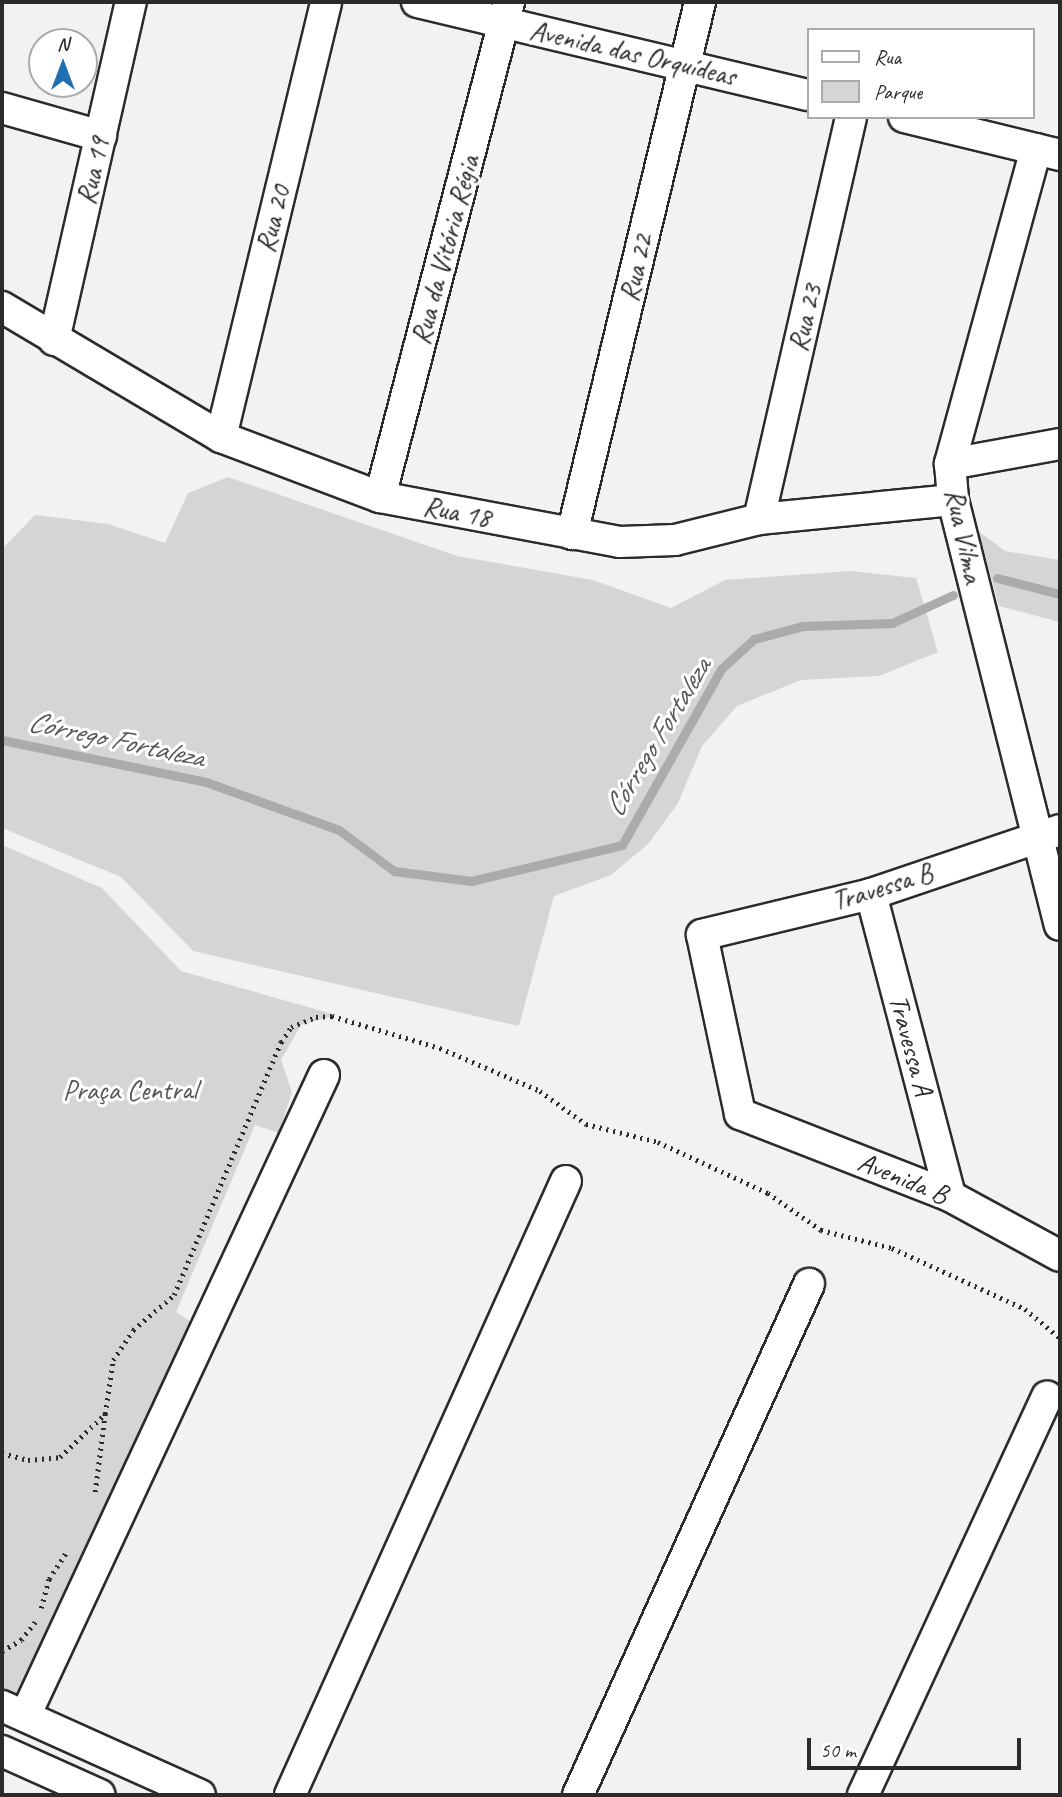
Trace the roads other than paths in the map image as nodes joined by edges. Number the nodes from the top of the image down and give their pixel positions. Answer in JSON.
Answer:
{"nodes":[{"id":1,"x":131,"y":2,"type":"edge"},
{"id":2,"x":326,"y":2,"type":"edge"},
{"id":3,"x":417,"y":2,"type":"edge"},
{"id":4,"x":700,"y":2,"type":"edge"},
{"id":5,"x":507,"y":12,"type":"edge"},
{"id":6,"x":685,"y":65,"type":"junction"},
{"id":7,"x":806,"y":94,"type":"edge"},
{"id":8,"x":2,"y":108,"type":"edge"},
{"id":9,"x":851,"y":119,"type":"edge"},
{"id":10,"x":912,"y":119,"type":"edge"},
{"id":11,"x":101,"y":136,"type":"junction"},
{"id":12,"x":1048,"y":152,"type":"edge"},
{"id":13,"x":2,"y":307,"type":"edge"},
{"id":14,"x":54,"y":340,"type":"junction"},
{"id":15,"x":221,"y":437,"type":"junction"},
{"id":16,"x":1060,"y":444,"type":"edge"},
{"id":17,"x":950,"y":464,"type":"junction"},
{"id":18,"x":380,"y":497,"type":"junction"},
{"id":19,"x":953,"y":500,"type":"junction"},
{"id":20,"x":759,"y":519,"type":"junction"},
{"id":21,"x":572,"y":534,"type":"junction"},
{"id":22,"x":1048,"y":833,"type":"edge"},
{"id":23,"x":871,"y":894,"type":"junction"},
{"id":24,"x":1060,"y":925,"type":"edge"},
{"id":25,"x":324,"y":1075,"type":"dead end"},
{"id":26,"x":740,"y":1114,"type":"joint"},
{"id":27,"x":566,"y":1181,"type":"dead end"},
{"id":28,"x":950,"y":1196,"type":"junction"},
{"id":29,"x":1060,"y":1256,"type":"edge"},
{"id":30,"x":809,"y":1284,"type":"dead end"},
{"id":31,"x":1047,"y":1396,"type":"dead end"},
{"id":32,"x":14,"y":1710,"type":"edge"},
{"id":33,"x":2,"y":1753,"type":"edge"},
{"id":34,"x":100,"y":1795,"type":"edge"},
{"id":35,"x":200,"y":1795,"type":"edge"},
{"id":36,"x":290,"y":1795,"type":"edge"},
{"id":37,"x":578,"y":1795,"type":"edge"},
{"id":38,"x":863,"y":1795,"type":"edge"}],
"edges":[{"from":1,"to":11,"type":"street","name":"Rua 19"},
{"from":2,"to":15,"type":"street","name":"Rua 20"},
{"from":3,"to":5,"type":"street","name":"Avenida das Orquídeas"},
{"from":4,"to":6,"type":"street","name":"Rua 22"},
{"from":5,"to":6,"type":"street","name":"Avenida das Orquídeas"},
{"from":5,"to":18,"type":"street","name":"Rua da Vitória Régia"},
{"from":6,"to":7,"type":"street","name":"Avenida das Orquídeas"},
{"from":6,"to":21,"type":"street","name":"Rua 22"},
{"from":8,"to":11,"type":"street"},
{"from":9,"to":20,"type":"street","name":"Rua 23"},
{"from":10,"to":12,"type":"street"},
{"from":11,"to":14,"type":"street","name":"Rua 19"},
{"from":12,"to":17,"type":"street","name":"Rua Vilma"},
{"from":13,"to":14,"type":"street","name":"Rua 18"},
{"from":14,"to":15,"type":"street","name":"Rua 18"},
{"from":15,"to":18,"type":"street","name":"Rua 18"},
{"from":16,"to":17,"type":"street"},
{"from":17,"to":19,"type":"street","name":"Rua Vilma"},
{"from":18,"to":21,"type":"street","name":"Rua 18"},
{"from":19,"to":20,"type":"street","name":"Rua 18"},
{"from":19,"to":22,"type":"street","name":"Rua Vilma"},
{"from":20,"to":21,"type":"street","name":"Rua 18"},
{"from":22,"to":23,"type":"street","name":"Travessa B"},
{"from":22,"to":24,"type":"street","name":"Rua Vilma"},
{"from":23,"to":26,"type":"street","name":"Travessa B"},
{"from":23,"to":28,"type":"street","name":"Travessa A"},
{"from":25,"to":32,"type":"street"},
{"from":26,"to":28,"type":"street","name":"Avenida B"},
{"from":27,"to":36,"type":"street"},
{"from":28,"to":29,"type":"street","name":"Avenida B"},
{"from":30,"to":37,"type":"street"},
{"from":31,"to":38,"type":"street"},
{"from":32,"to":35,"type":"street"},
{"from":33,"to":34,"type":"street"}]}
